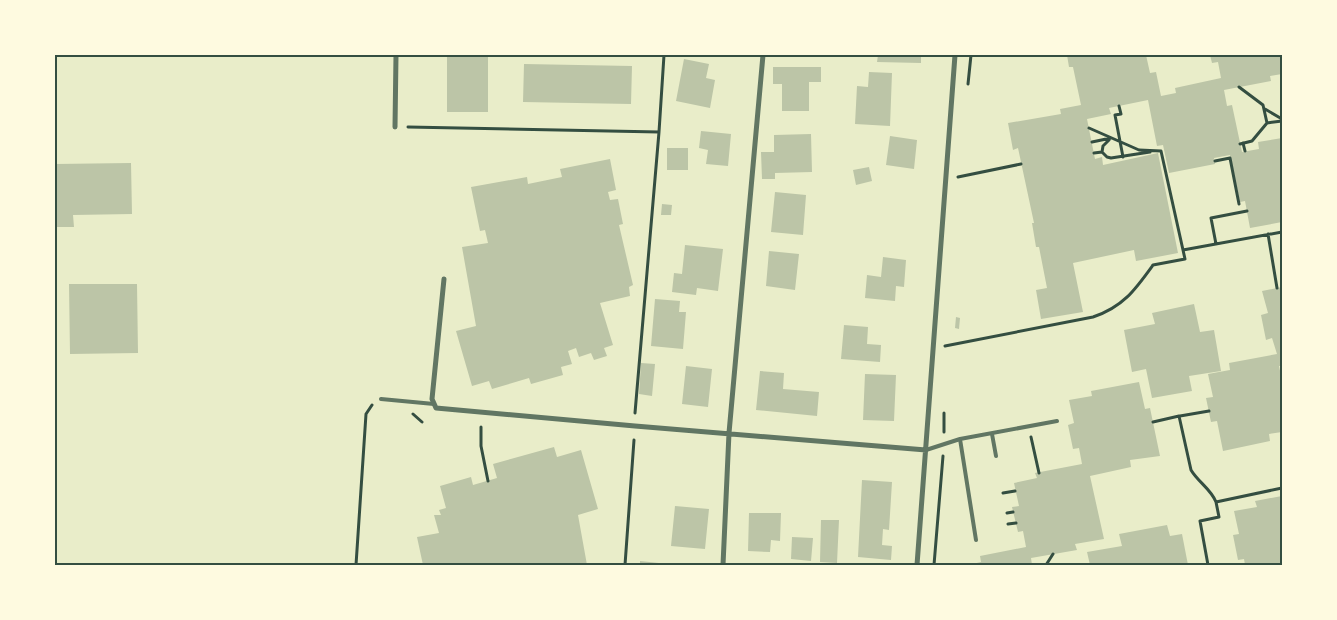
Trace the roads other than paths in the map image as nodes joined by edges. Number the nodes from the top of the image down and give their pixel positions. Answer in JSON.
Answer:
{"nodes":[{"id":1,"x":396,"y":55,"type":"edge"},
{"id":2,"x":763,"y":55,"type":"edge"},
{"id":3,"x":955,"y":55,"type":"edge"},
{"id":4,"x":395,"y":127,"type":"road end"},
{"id":5,"x":444,"y":279,"type":"dead end"},
{"id":6,"x":381,"y":399,"type":"road end"},
{"id":7,"x":434,"y":404,"type":"junction"},
{"id":8,"x":1057,"y":421,"type":"dead end"},
{"id":9,"x":729,"y":433,"type":"junction"},
{"id":10,"x":992,"y":434,"type":"junction"},
{"id":11,"x":960,"y":439,"type":"junction"},
{"id":12,"x":926,"y":450,"type":"junction"},
{"id":13,"x":996,"y":456,"type":"dead end"},
{"id":14,"x":976,"y":540,"type":"dead end"},
{"id":15,"x":723,"y":565,"type":"edge"},
{"id":16,"x":917,"y":565,"type":"edge"}],
"edges":[{"from":1,"to":4,"type":"street"},
{"from":2,"to":9,"type":"street"},
{"from":3,"to":12,"type":"street"},
{"from":5,"to":7,"type":"street"},
{"from":6,"to":7,"type":"lane"},
{"from":7,"to":9,"type":"street"},
{"from":8,"to":10,"type":"lane"},
{"from":9,"to":12,"type":"street"},
{"from":9,"to":15,"type":"street"},
{"from":10,"to":11,"type":"lane"},
{"from":10,"to":13,"type":"lane"},
{"from":11,"to":12,"type":"lane"},
{"from":11,"to":14,"type":"lane"},
{"from":12,"to":16,"type":"street"}]}
